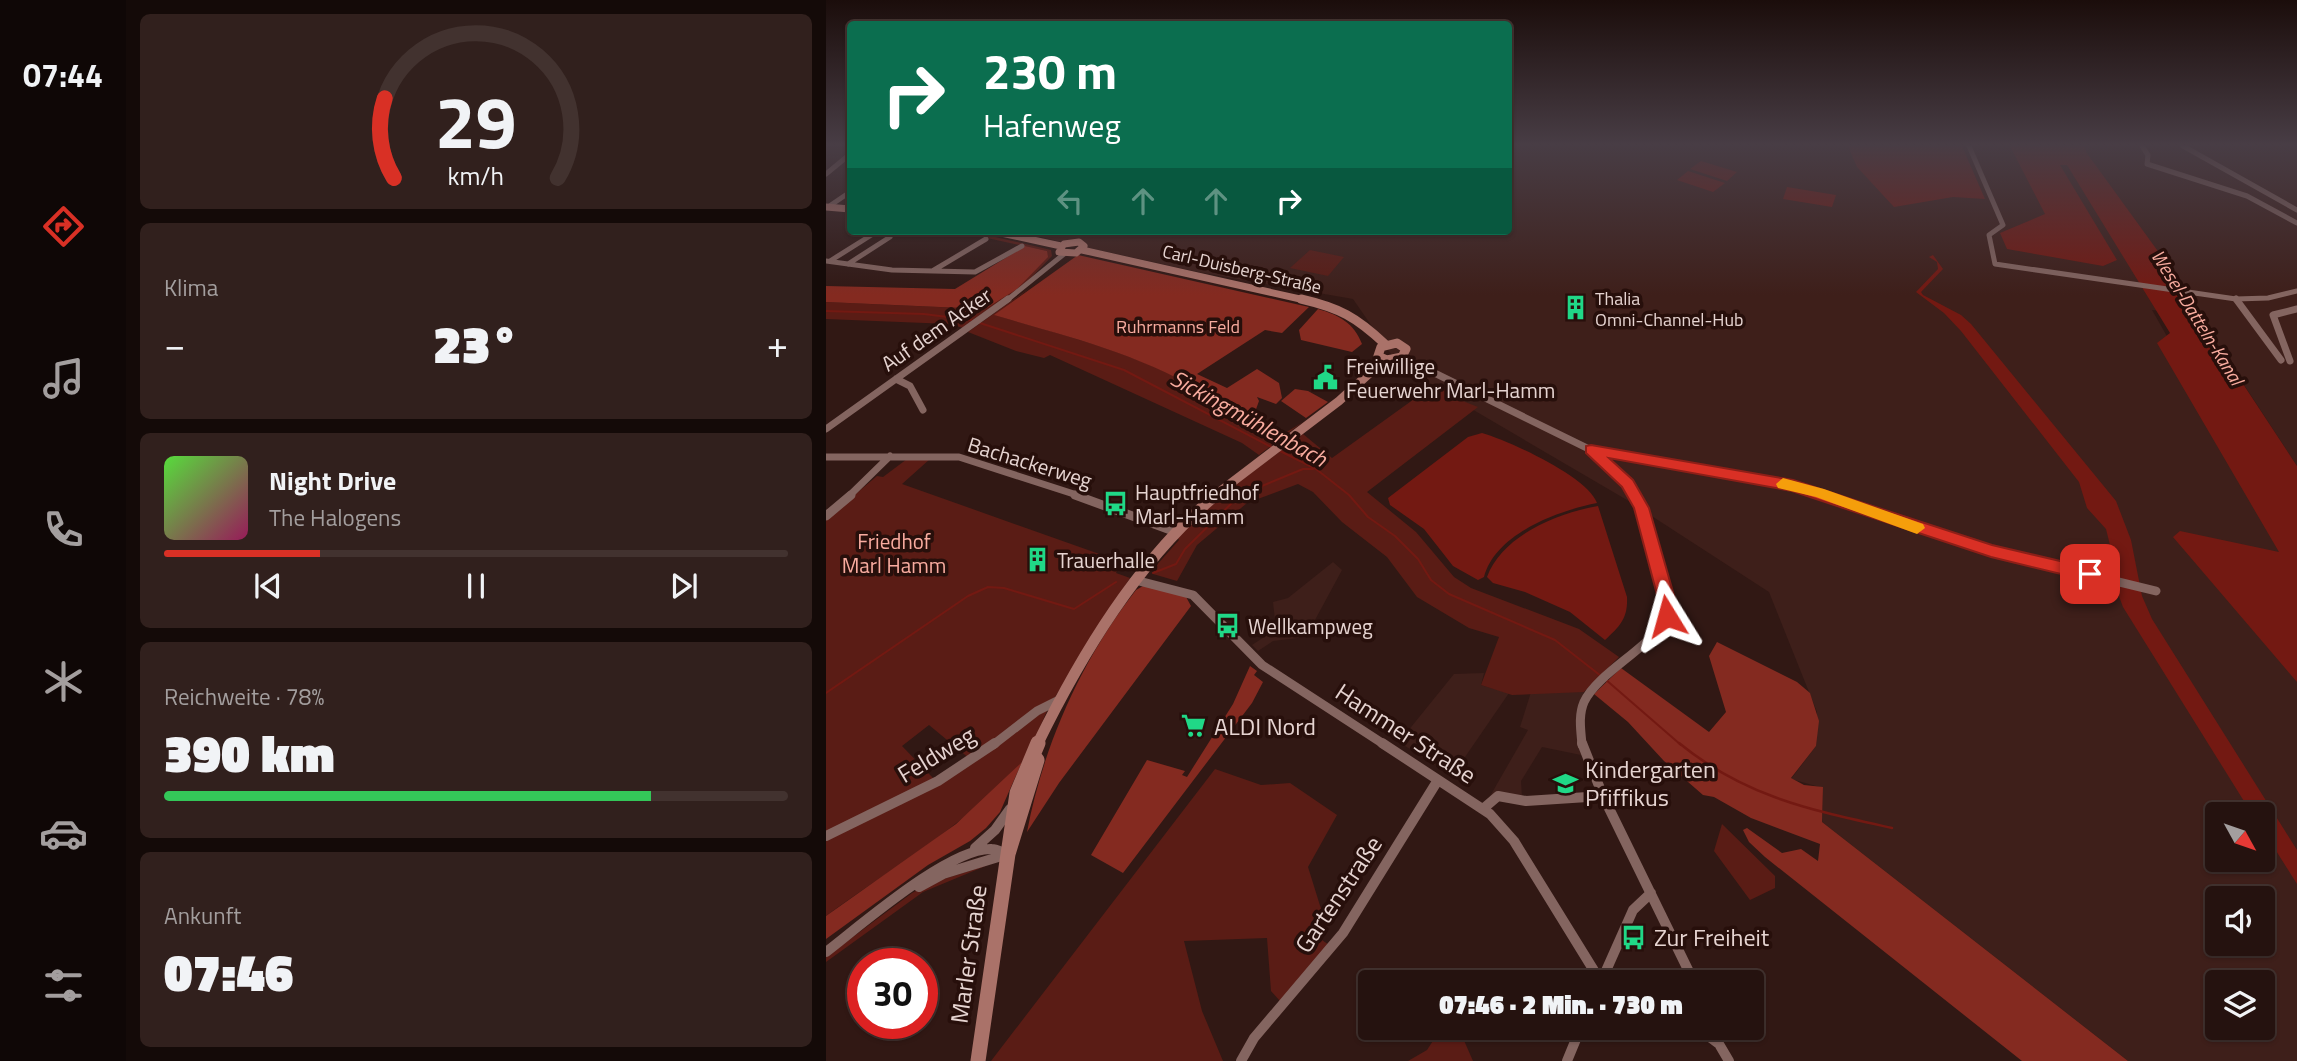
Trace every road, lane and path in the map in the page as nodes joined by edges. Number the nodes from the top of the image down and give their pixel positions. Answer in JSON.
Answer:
{"nodes":[{"id":1,"x":845,"y":196,"type":"edge"},
{"id":2,"x":1990,"y":196,"type":"edge"},
{"id":3,"x":2245,"y":196,"type":"edge"},
{"id":4,"x":2271,"y":196,"type":"edge"},
{"id":5,"x":827,"y":207,"type":"edge"},
{"id":6,"x":847,"y":209,"type":"edge"},
{"id":7,"x":2297,"y":210,"type":"edge"},
{"id":8,"x":2297,"y":223,"type":"edge"},
{"id":9,"x":871,"y":235,"type":"edge"},
{"id":10,"x":888,"y":235,"type":"edge"},
{"id":11,"x":1007,"y":235,"type":"edge"},
{"id":12,"x":986,"y":240,"type":"dead end"},
{"id":13,"x":1022,"y":246,"type":"dead end"},
{"id":14,"x":1062,"y":250,"type":"junction"},
{"id":15,"x":828,"y":261,"type":"edge"},
{"id":16,"x":848,"y":264,"type":"junction"},
{"id":17,"x":931,"y":271,"type":"junction"},
{"id":18,"x":2297,"y":291,"type":"edge"},
{"id":19,"x":2236,"y":299,"type":"junction"},
{"id":20,"x":2297,"y":309,"type":"edge"},
{"id":21,"x":1385,"y":344,"type":"junction"},
{"id":22,"x":1402,"y":357,"type":"junction"},
{"id":23,"x":1384,"y":360,"type":"junction"},
{"id":24,"x":2281,"y":360,"type":"dead end"},
{"id":25,"x":2290,"y":361,"type":"dead end"},
{"id":26,"x":896,"y":379,"type":"junction"},
{"id":27,"x":923,"y":410,"type":"dead end"},
{"id":28,"x":826,"y":429,"type":"edge"},
{"id":29,"x":1591,"y":450,"type":"junction"},
{"id":30,"x":890,"y":456,"type":"junction"},
{"id":31,"x":826,"y":457,"type":"edge"},
{"id":32,"x":826,"y":516,"type":"edge"},
{"id":33,"x":1176,"y":532,"type":"junction"},
{"id":34,"x":1135,"y":580,"type":"junction"},
{"id":35,"x":2156,"y":591,"type":"dead end"},
{"id":36,"x":1062,"y":699,"type":"junction"},
{"id":37,"x":1438,"y":780,"type":"junction"},
{"id":38,"x":1604,"y":796,"type":"junction"},
{"id":39,"x":1017,"y":797,"type":"junction"},
{"id":40,"x":1484,"y":808,"type":"junction"},
{"id":41,"x":826,"y":836,"type":"edge"},
{"id":42,"x":972,"y":851,"type":"junction"},
{"id":43,"x":1008,"y":854,"type":"junction"},
{"id":44,"x":1651,"y":893,"type":"junction"},
{"id":45,"x":884,"y":909,"type":"junction"},
{"id":46,"x":826,"y":952,"type":"edge"},
{"id":47,"x":1594,"y":970,"type":"edge"},
{"id":48,"x":1606,"y":970,"type":"edge"},
{"id":49,"x":1687,"y":970,"type":"edge"},
{"id":50,"x":1576,"y":1040,"type":"edge"},
{"id":51,"x":1716,"y":1040,"type":"edge"},
{"id":52,"x":978,"y":1061,"type":"edge"},
{"id":53,"x":1241,"y":1061,"type":"edge"},
{"id":54,"x":1567,"y":1061,"type":"edge"},
{"id":55,"x":1730,"y":1061,"type":"edge"}],
"edges":[{"from":1,"to":5,"type":"street"},
{"from":2,"to":19,"type":"street"},
{"from":3,"to":8,"type":"street"},
{"from":4,"to":7,"type":"street"},
{"from":5,"to":6,"type":"main road"},
{"from":9,"to":15,"type":"street"},
{"from":10,"to":16,"type":"street"},
{"from":11,"to":14,"type":"main road"},
{"from":12,"to":17,"type":"street"},
{"from":13,"to":17,"type":"street"},
{"from":14,"to":21,"type":"main road","name":"Carl-Duisberg-Straße"},
{"from":14,"to":26,"type":"street","name":"Auf dem Acker"},
{"from":15,"to":16,"type":"street"},
{"from":16,"to":17,"type":"street"},
{"from":18,"to":19,"type":"street"},
{"from":19,"to":24,"type":"street"},
{"from":20,"to":25,"type":"street"},
{"from":21,"to":22,"type":"main road","name":"Carl-Duisberg-Straße"},
{"from":21,"to":23,"type":"main road"},
{"from":22,"to":23,"type":"main road"},
{"from":22,"to":29,"type":"street"},
{"from":23,"to":33,"type":"main road"},
{"from":26,"to":27,"type":"street"},
{"from":26,"to":28,"type":"street","name":"Auf dem Acker"},
{"from":29,"to":35,"type":"street"},
{"from":29,"to":38,"type":"street"},
{"from":30,"to":31,"type":"street","name":"Bachackerweg"},
{"from":30,"to":32,"type":"street"},
{"from":30,"to":33,"type":"street","name":"Bachackerweg"},
{"from":33,"to":34,"type":"main road"},
{"from":34,"to":36,"type":"main road"},
{"from":34,"to":37,"type":"street","name":"Hammer Straße"},
{"from":36,"to":39,"type":"main road","name":"Marler Straße"},
{"from":36,"to":41,"type":"street","name":"Feldweg"},
{"from":36,"to":43,"type":"main road","name":"Marler Straße"},
{"from":37,"to":40,"type":"street","name":"Hammer Straße"},
{"from":37,"to":53,"type":"street","name":"Gartenstraße"},
{"from":38,"to":40,"type":"street"},
{"from":38,"to":44,"type":"street"},
{"from":39,"to":42,"type":"street"},
{"from":39,"to":43,"type":"main road","name":"Marler Straße"},
{"from":40,"to":47,"type":"street","name":"Hammer Straße"},
{"from":42,"to":43,"type":"street"},
{"from":42,"to":45,"type":"street"},
{"from":43,"to":45,"type":"street"},
{"from":43,"to":52,"type":"main road","name":"Marler Straße"},
{"from":44,"to":48,"type":"street"},
{"from":44,"to":49,"type":"street"},
{"from":45,"to":46,"type":"street"},
{"from":50,"to":54,"type":"street"},
{"from":51,"to":55,"type":"street"}]}
